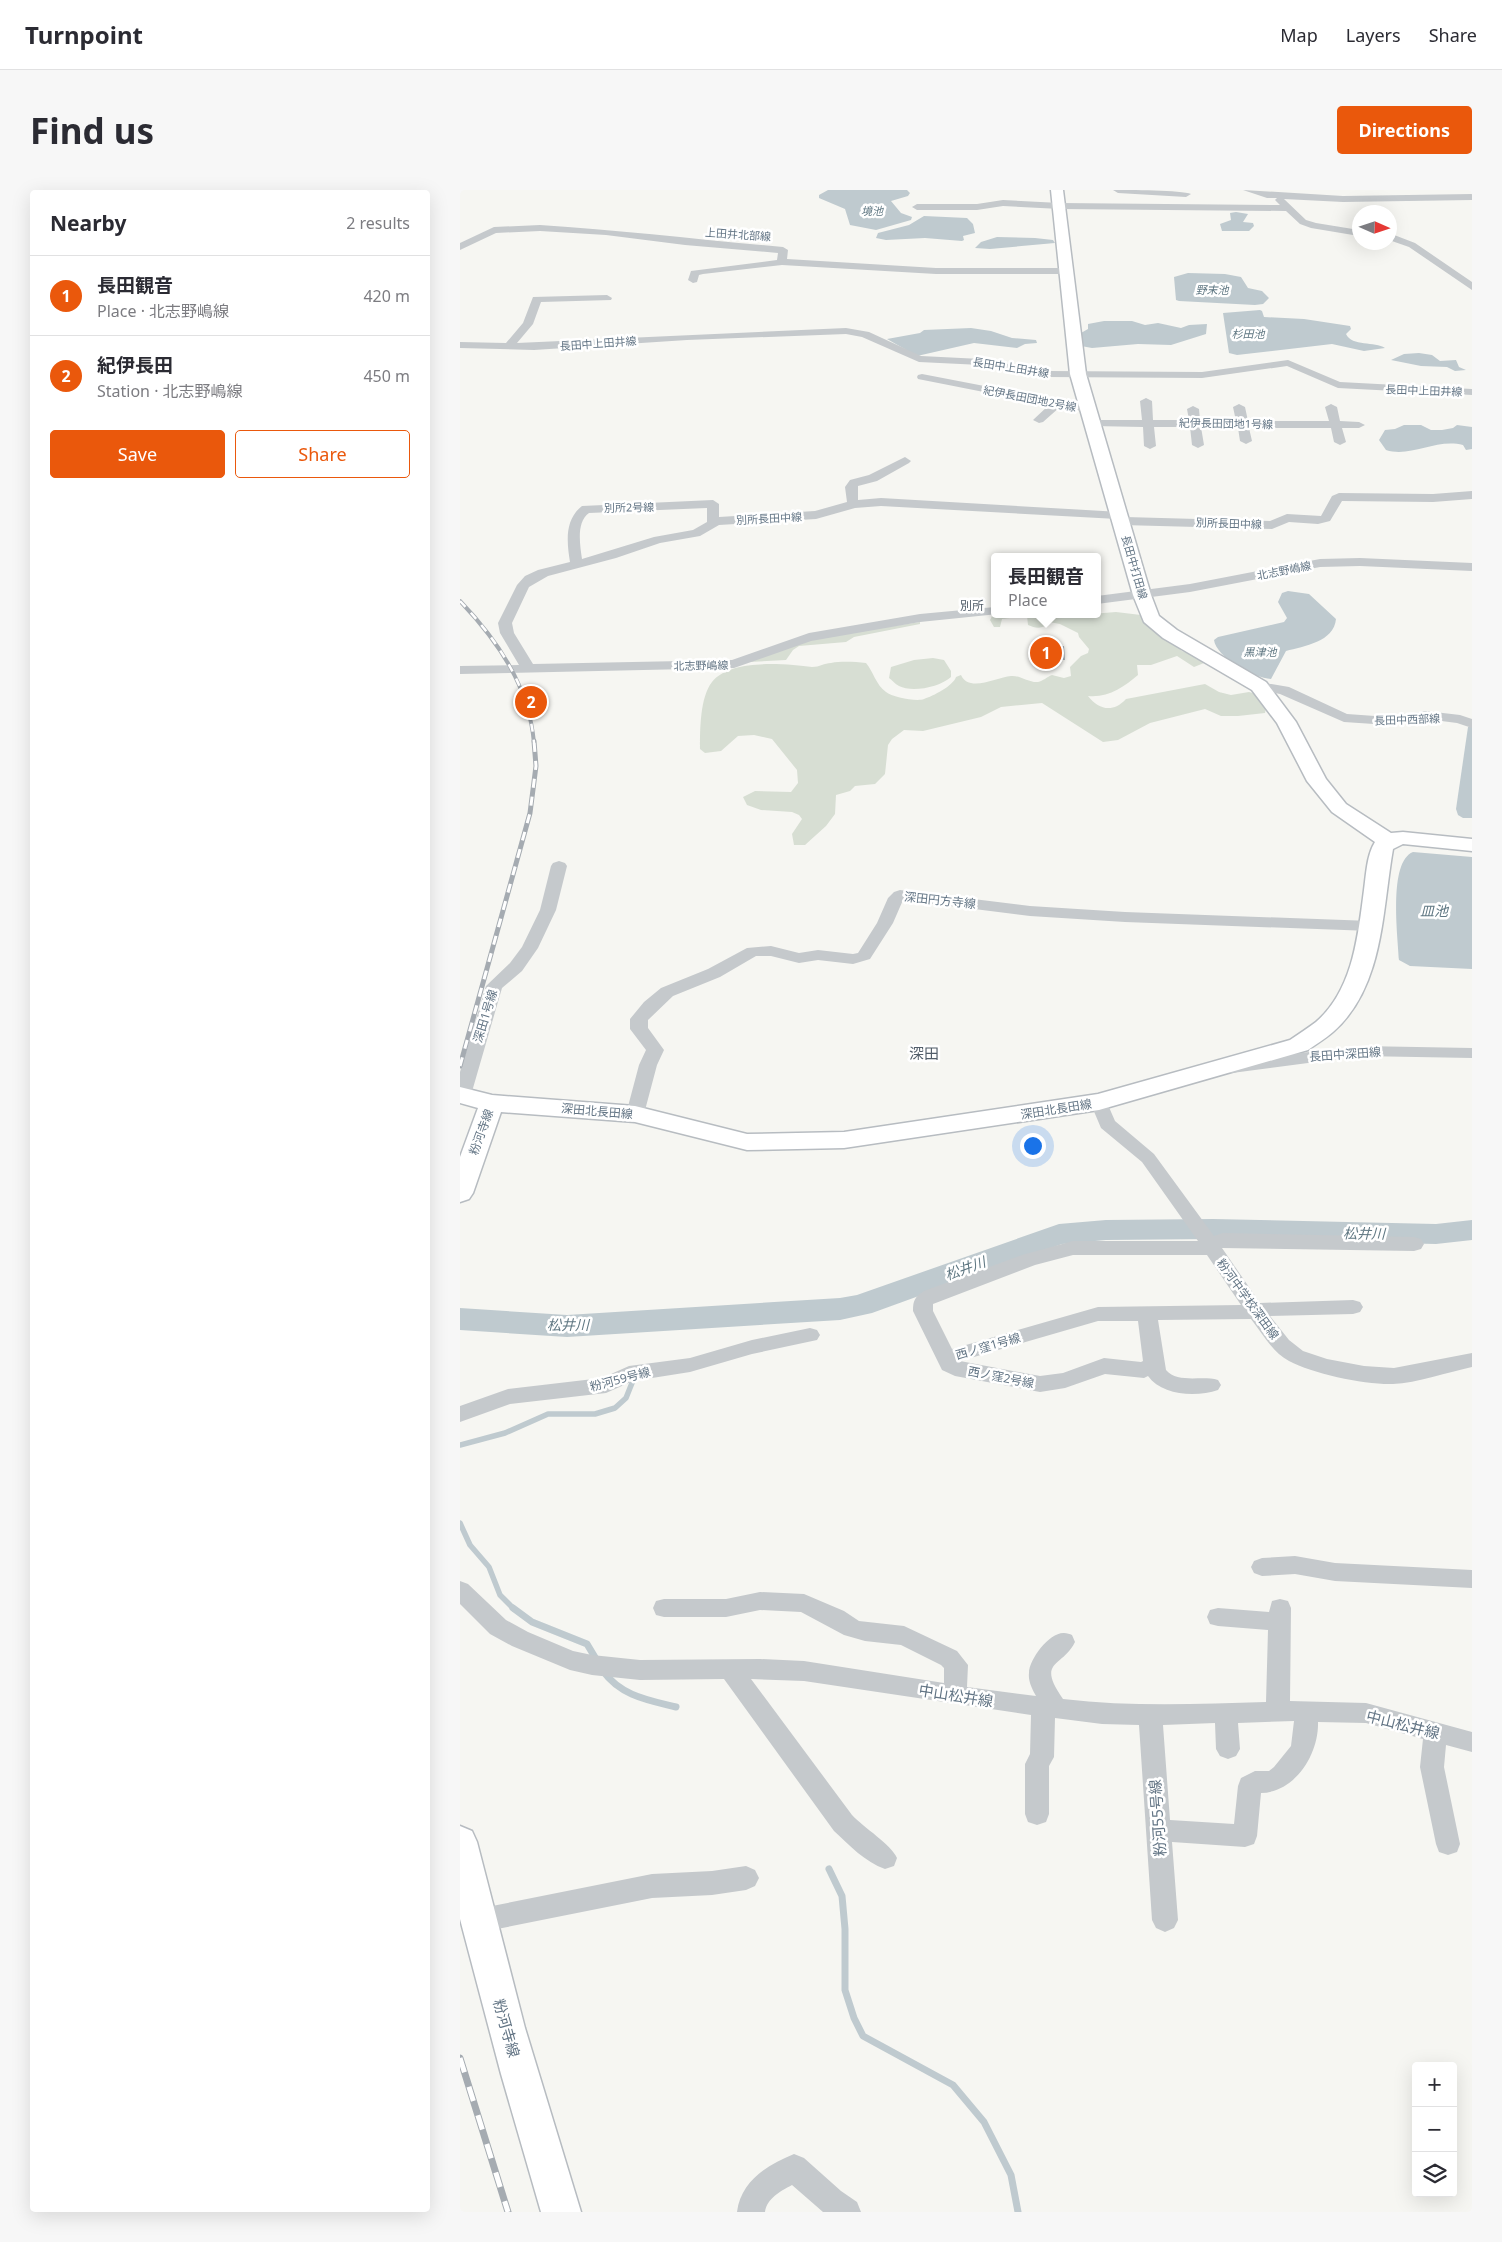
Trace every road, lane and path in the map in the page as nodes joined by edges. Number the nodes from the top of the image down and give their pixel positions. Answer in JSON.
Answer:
{"nodes":[{"id":1,"x":1057,"y":190,"type":"edge"},
{"id":2,"x":1118,"y":190,"type":"edge"},
{"id":3,"x":1245,"y":192,"type":"edge"},
{"id":4,"x":1193,"y":194,"type":"dead end"},
{"id":5,"x":1277,"y":194,"type":"edge"},
{"id":6,"x":1472,"y":197,"type":"edge"},
{"id":7,"x":1060,"y":206,"type":"junction"},
{"id":8,"x":917,"y":207,"type":"dead end"},
{"id":9,"x":1288,"y":208,"type":"junction"},
{"id":10,"x":1352,"y":232,"type":"edge"},
{"id":11,"x":1397,"y":239,"type":"edge"},
{"id":12,"x":460,"y":247,"type":"edge"},
{"id":13,"x":782,"y":262,"type":"junction"},
{"id":14,"x":1066,"y":270,"type":"junction"},
{"id":15,"x":692,"y":280,"type":"dead end"},
{"id":16,"x":1472,"y":287,"type":"edge"},
{"id":17,"x":606,"y":298,"type":"dead end"},
{"id":18,"x":460,"y":345,"type":"edge"},
{"id":19,"x":508,"y":347,"type":"junction"},
{"id":20,"x":998,"y":364,"type":"junction"},
{"id":21,"x":1041,"y":373,"type":"junction"},
{"id":22,"x":1078,"y":374,"type":"junction"},
{"id":23,"x":928,"y":381,"type":"dead end"},
{"id":24,"x":973,"y":387,"type":"junction"},
{"id":25,"x":1472,"y":392,"type":"edge"},
{"id":26,"x":1015,"y":394,"type":"junction"},
{"id":27,"x":960,"y":395,"type":"dead end"},
{"id":28,"x":1146,"y":400,"type":"dead end"},
{"id":29,"x":1057,"y":404,"type":"junction"},
{"id":30,"x":1001,"y":407,"type":"dead end"},
{"id":31,"x":1239,"y":407,"type":"dead end"},
{"id":32,"x":1331,"y":407,"type":"dead end"},
{"id":33,"x":1193,"y":409,"type":"dead end"},
{"id":34,"x":1286,"y":412,"type":"dead end"},
{"id":35,"x":1090,"y":416,"type":"junction"},
{"id":36,"x":1039,"y":420,"type":"dead end"},
{"id":37,"x":1148,"y":423,"type":"junction"},
{"id":38,"x":1195,"y":423,"type":"junction"},
{"id":39,"x":1242,"y":424,"type":"junction"},
{"id":40,"x":1290,"y":424,"type":"junction"},
{"id":41,"x":1335,"y":424,"type":"junction"},
{"id":42,"x":1358,"y":425,"type":"dead end"},
{"id":43,"x":1293,"y":436,"type":"dead end"},
{"id":44,"x":1246,"y":441,"type":"dead end"},
{"id":45,"x":1340,"y":442,"type":"dead end"},
{"id":46,"x":1198,"y":444,"type":"dead end"},
{"id":47,"x":1150,"y":446,"type":"dead end"},
{"id":48,"x":904,"y":461,"type":"dead end"},
{"id":49,"x":1472,"y":495,"type":"edge"},
{"id":50,"x":854,"y":504,"type":"junction"},
{"id":51,"x":1121,"y":518,"type":"junction"},
{"id":52,"x":713,"y":523,"type":"junction"},
{"id":53,"x":577,"y":564,"type":"junction"},
{"id":54,"x":1472,"y":567,"type":"edge"},
{"id":55,"x":1142,"y":595,"type":"junction"},
{"id":56,"x":1101,"y":600,"type":"edge"},
{"id":57,"x":991,"y":611,"type":"edge"},
{"id":58,"x":942,"y":616,"type":"junction"},
{"id":59,"x":924,"y":627,"type":"dead end"},
{"id":60,"x":529,"y":669,"type":"junction"},
{"id":61,"x":460,"y":670,"type":"edge"},
{"id":62,"x":1259,"y":686,"type":"junction"},
{"id":63,"x":1472,"y":724,"type":"edge"},
{"id":64,"x":1389,"y":841,"type":"junction"},
{"id":65,"x":1472,"y":846,"type":"edge"},
{"id":66,"x":559,"y":866,"type":"dead end"},
{"id":67,"x":1371,"y":926,"type":"junction"},
{"id":68,"x":1472,"y":1053,"type":"edge"},
{"id":69,"x":1218,"y":1068,"type":"junction"},
{"id":70,"x":461,"y":1095,"type":"edge"},
{"id":71,"x":1099,"y":1102,"type":"junction"},
{"id":72,"x":492,"y":1103,"type":"junction"},
{"id":73,"x":635,"y":1114,"type":"junction"},
{"id":74,"x":460,"y":1193,"type":"edge"},
{"id":75,"x":1204,"y":1236,"type":"junction"},
{"id":76,"x":1414,"y":1244,"type":"dead end"},
{"id":77,"x":1353,"y":1307,"type":"dead end"},
{"id":78,"x":1256,"y":1312,"type":"junction"},
{"id":79,"x":1147,"y":1313,"type":"junction"},
{"id":80,"x":810,"y":1335,"type":"dead end"},
{"id":81,"x":946,"y":1358,"type":"junction"},
{"id":82,"x":1472,"y":1360,"type":"edge"},
{"id":83,"x":1154,"y":1364,"type":"junction"},
{"id":84,"x":1211,"y":1385,"type":"dead end"},
{"id":85,"x":460,"y":1414,"type":"edge"},
{"id":86,"x":1262,"y":1567,"type":"dead end"},
{"id":87,"x":1472,"y":1579,"type":"edge"},
{"id":88,"x":460,"y":1590,"type":"edge"},
{"id":89,"x":664,"y":1608,"type":"dead end"},
{"id":90,"x":1218,"y":1618,"type":"dead end"},
{"id":91,"x":1064,"y":1642,"type":"dead end"},
{"id":92,"x":731,"y":1670,"type":"junction"},
{"id":93,"x":955,"y":1695,"type":"junction"},
{"id":94,"x":1050,"y":1708,"type":"junction"},
{"id":95,"x":1278,"y":1711,"type":"junction"},
{"id":96,"x":1305,"y":1711,"type":"junction"},
{"id":97,"x":1226,"y":1713,"type":"junction"},
{"id":98,"x":1150,"y":1715,"type":"junction"},
{"id":99,"x":1435,"y":1732,"type":"junction"},
{"id":100,"x":1472,"y":1742,"type":"edge"},
{"id":101,"x":1228,"y":1749,"type":"dead end"},
{"id":102,"x":1037,"y":1814,"type":"dead end"},
{"id":103,"x":1158,"y":1830,"type":"junction"},
{"id":104,"x":460,"y":1842,"type":"edge"},
{"id":105,"x":1448,"y":1844,"type":"dead end"},
{"id":106,"x":885,"y":1858,"type":"dead end"},
{"id":107,"x":746,"y":1878,"type":"dead end"},
{"id":108,"x":1165,"y":1920,"type":"dead end"},
{"id":109,"x":478,"y":1921,"type":"junction"},
{"id":110,"x":561,"y":2212,"type":"edge"},
{"id":111,"x":751,"y":2212,"type":"edge"},
{"id":112,"x":848,"y":2212,"type":"edge"}],
"edges":[{"from":1,"to":7,"type":"street","name":"長田中打田線"},
{"from":2,"to":4,"type":"street"},
{"from":3,"to":5,"type":"street"},
{"from":5,"to":6,"type":"street"},
{"from":5,"to":9,"type":"street"},
{"from":7,"to":8,"type":"street"},
{"from":7,"to":9,"type":"street"},
{"from":7,"to":14,"type":"street","name":"長田中打田線"},
{"from":9,"to":10,"type":"street"},
{"from":11,"to":16,"type":"street"},
{"from":12,"to":13,"type":"street","name":"上田井北部線"},
{"from":13,"to":14,"type":"street"},
{"from":13,"to":15,"type":"street"},
{"from":14,"to":22,"type":"street","name":"長田中打田線"},
{"from":17,"to":19,"type":"street"},
{"from":18,"to":19,"type":"street","name":"長田中上田井線"},
{"from":19,"to":20,"type":"street","name":"長田中上田井線"},
{"from":20,"to":21,"type":"street","name":"長田中上田井線"},
{"from":20,"to":24,"type":"street","name":"紀伊長田団地2号線"},
{"from":21,"to":22,"type":"street","name":"長田中上田井線"},
{"from":21,"to":26,"type":"street"},
{"from":22,"to":25,"type":"street","name":"長田中上田井線"},
{"from":22,"to":35,"type":"street","name":"長田中打田線"},
{"from":23,"to":24,"type":"street"},
{"from":24,"to":26,"type":"street","name":"紀伊長田団地2号線"},
{"from":24,"to":27,"type":"street"},
{"from":26,"to":29,"type":"street","name":"紀伊長田団地2号線"},
{"from":26,"to":30,"type":"street"},
{"from":28,"to":37,"type":"street"},
{"from":29,"to":35,"type":"street","name":"紀伊長田団地2号線"},
{"from":29,"to":36,"type":"street"},
{"from":31,"to":39,"type":"street"},
{"from":32,"to":41,"type":"street"},
{"from":33,"to":38,"type":"street"},
{"from":34,"to":40,"type":"street"},
{"from":35,"to":37,"type":"street","name":"紀伊長田団地1号線"},
{"from":35,"to":51,"type":"street","name":"長田中打田線"},
{"from":37,"to":38,"type":"street","name":"紀伊長田団地1号線"},
{"from":37,"to":47,"type":"street"},
{"from":38,"to":39,"type":"street","name":"紀伊長田団地1号線"},
{"from":38,"to":46,"type":"street"},
{"from":39,"to":40,"type":"street","name":"紀伊長田団地1号線"},
{"from":39,"to":44,"type":"street"},
{"from":40,"to":41,"type":"street","name":"紀伊長田団地1号線"},
{"from":40,"to":43,"type":"street"},
{"from":41,"to":42,"type":"street","name":"紀伊長田団地1号線"},
{"from":41,"to":45,"type":"street"},
{"from":48,"to":50,"type":"street"},
{"from":49,"to":51,"type":"street","name":"別所長田中線"},
{"from":50,"to":51,"type":"street","name":"別所長田中線"},
{"from":50,"to":52,"type":"street","name":"別所長田中線"},
{"from":51,"to":55,"type":"street","name":"長田中打田線"},
{"from":52,"to":53,"type":"street","name":"別所長田中線"},
{"from":52,"to":53,"type":"street","name":"別所2号線"},
{"from":53,"to":60,"type":"street","name":"別所長田中線"},
{"from":54,"to":55,"type":"street","name":"北志野嶋線"},
{"from":55,"to":56,"type":"street","name":"北志野嶋線"},
{"from":55,"to":62,"type":"street","name":"長田中打田線"},
{"from":57,"to":58,"type":"street","name":"北志野嶋線"},
{"from":58,"to":59,"type":"street"},
{"from":58,"to":60,"type":"street","name":"北志野嶋線"},
{"from":60,"to":61,"type":"street","name":"北志野嶋線"},
{"from":62,"to":63,"type":"street","name":"長田中西部線"},
{"from":62,"to":64,"type":"street","name":"長田中打田線"},
{"from":64,"to":65,"type":"street"},
{"from":64,"to":67,"type":"street","name":"深田北長田線"},
{"from":66,"to":70,"type":"street","name":"深田1号線"},
{"from":67,"to":69,"type":"street","name":"深田北長田線"},
{"from":67,"to":73,"type":"street","name":"深田円方寺線"},
{"from":68,"to":69,"type":"street","name":"長田中深田線"},
{"from":69,"to":71,"type":"street","name":"深田北長田線"},
{"from":70,"to":72,"type":"street","name":"粉河寺線"},
{"from":71,"to":73,"type":"street","name":"深田北長田線"},
{"from":71,"to":75,"type":"street","name":"粉河中学校深田線"},
{"from":72,"to":73,"type":"street","name":"深田北長田線"},
{"from":72,"to":74,"type":"street","name":"粉河寺線"},
{"from":75,"to":76,"type":"street","name":"西ノ窪1号線"},
{"from":75,"to":78,"type":"street","name":"粉河中学校深田線"},
{"from":75,"to":81,"type":"street","name":"西ノ窪1号線"},
{"from":77,"to":78,"type":"street","name":"西ノ窪1号線"},
{"from":78,"to":79,"type":"street","name":"西ノ窪1号線"},
{"from":78,"to":82,"type":"street","name":"粉河中学校深田線"},
{"from":79,"to":81,"type":"street","name":"西ノ窪1号線"},
{"from":79,"to":83,"type":"street"},
{"from":80,"to":85,"type":"street","name":"粉河59号線"},
{"from":81,"to":83,"type":"street","name":"西ノ窪2号線"},
{"from":83,"to":84,"type":"street"},
{"from":86,"to":87,"type":"street"},
{"from":88,"to":92,"type":"street","name":"中山松井線"},
{"from":89,"to":93,"type":"street"},
{"from":90,"to":95,"type":"street"},
{"from":91,"to":94,"type":"street"},
{"from":92,"to":93,"type":"street","name":"中山松井線"},
{"from":92,"to":106,"type":"street"},
{"from":93,"to":94,"type":"street","name":"中山松井線"},
{"from":94,"to":98,"type":"street","name":"中山松井線"},
{"from":94,"to":102,"type":"street"},
{"from":95,"to":96,"type":"street","name":"中山松井線"},
{"from":95,"to":97,"type":"street","name":"中山松井線"},
{"from":96,"to":99,"type":"street","name":"中山松井線"},
{"from":96,"to":103,"type":"street"},
{"from":97,"to":98,"type":"street","name":"中山松井線"},
{"from":97,"to":101,"type":"street"},
{"from":98,"to":103,"type":"street","name":"粉河55号線"},
{"from":99,"to":100,"type":"street","name":"中山松井線"},
{"from":99,"to":105,"type":"street"},
{"from":103,"to":108,"type":"street","name":"粉河55号線"},
{"from":104,"to":109,"type":"street","name":"粉河寺線"},
{"from":107,"to":109,"type":"street"},
{"from":109,"to":110,"type":"street","name":"粉河寺線"},
{"from":111,"to":112,"type":"street"}]}
